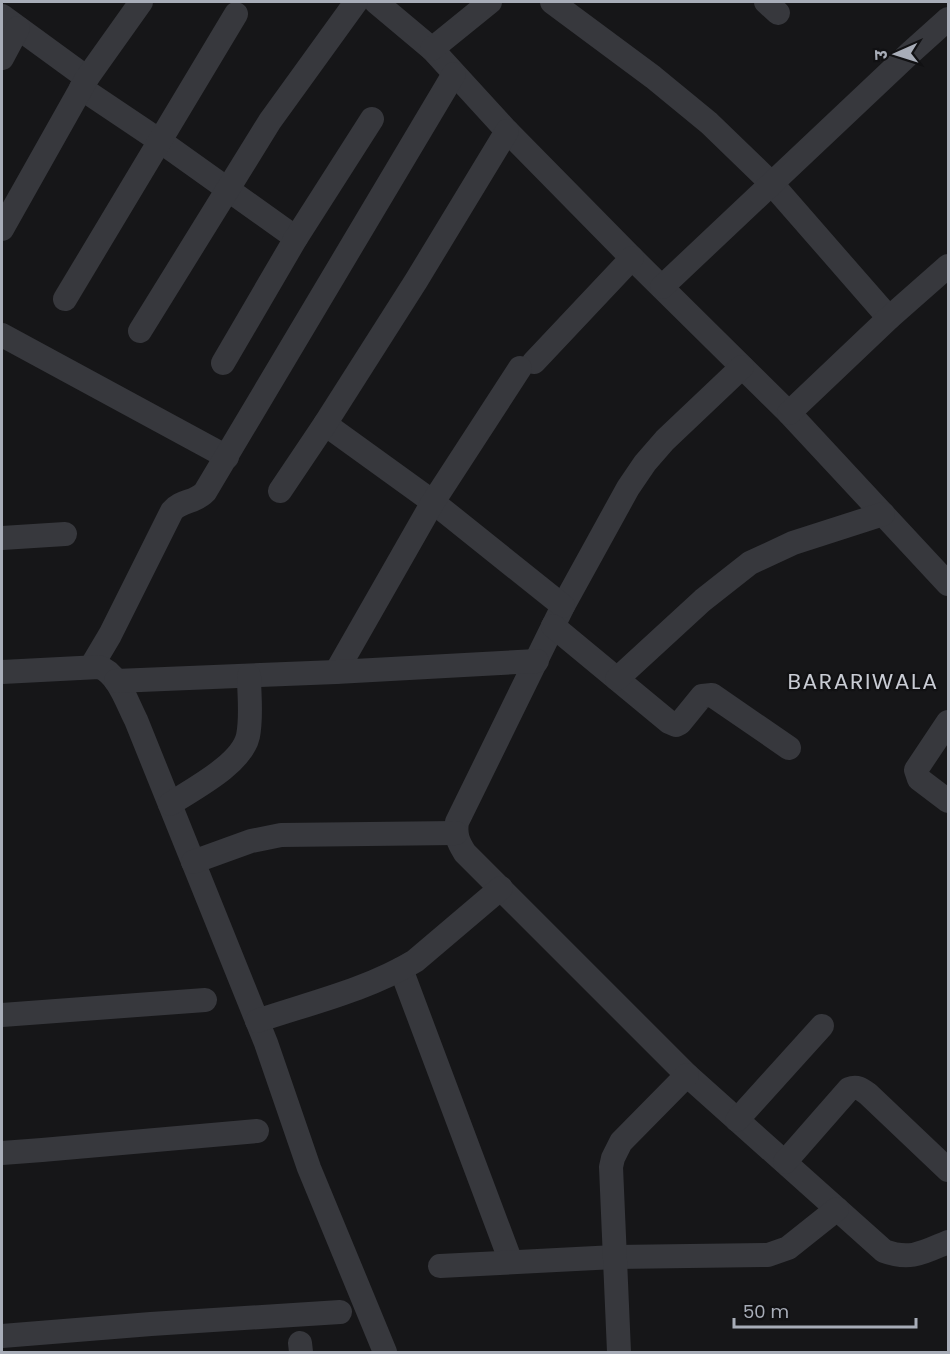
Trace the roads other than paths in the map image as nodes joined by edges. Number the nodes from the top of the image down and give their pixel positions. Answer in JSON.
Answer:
{"nodes":[{"id":1,"x":141,"y":2,"type":"edge"},
{"id":2,"x":356,"y":2,"type":"edge"},
{"id":3,"x":376,"y":2,"type":"edge"},
{"id":4,"x":490,"y":2,"type":"edge"},
{"id":5,"x":552,"y":2,"type":"edge"},
{"id":6,"x":236,"y":14,"type":"dead end"},
{"id":7,"x":948,"y":19,"type":"edge"},
{"id":8,"x":10,"y":22,"type":"edge"},
{"id":9,"x":432,"y":50,"type":"junction"},
{"id":10,"x":2,"y":58,"type":"edge"},
{"id":11,"x":454,"y":74,"type":"junction"},
{"id":12,"x":84,"y":83,"type":"junction"},
{"id":13,"x":372,"y":119,"type":"dead end"},
{"id":14,"x":507,"y":131,"type":"junction"},
{"id":15,"x":160,"y":141,"type":"junction"},
{"id":16,"x":772,"y":184,"type":"junction"},
{"id":17,"x":229,"y":189,"type":"junction"},
{"id":18,"x":2,"y":229,"type":"edge"},
{"id":19,"x":296,"y":238,"type":"junction"},
{"id":20,"x":632,"y":258,"type":"junction"},
{"id":21,"x":948,"y":266,"type":"edge"},
{"id":22,"x":662,"y":287,"type":"junction"},
{"id":23,"x":65,"y":299,"type":"dead end"},
{"id":24,"x":889,"y":318,"type":"junction"},
{"id":25,"x":140,"y":331,"type":"dead end"},
{"id":26,"x":2,"y":335,"type":"edge"},
{"id":27,"x":223,"y":363,"type":"dead end"},
{"id":28,"x":742,"y":368,"type":"junction"},
{"id":29,"x":789,"y":413,"type":"junction"},
{"id":30,"x":325,"y":424,"type":"junction"},
{"id":31,"x":226,"y":457,"type":"junction"},
{"id":32,"x":280,"y":491,"type":"dead end"},
{"id":33,"x":434,"y":502,"type":"junction"},
{"id":34,"x":883,"y":514,"type":"junction"},
{"id":35,"x":65,"y":534,"type":"dead end"},
{"id":36,"x":2,"y":538,"type":"edge"},
{"id":37,"x":948,"y":584,"type":"edge"},
{"id":38,"x":558,"y":616,"type":"junction"},
{"id":39,"x":537,"y":661,"type":"junction"},
{"id":40,"x":91,"y":667,"type":"junction"},
{"id":41,"x":2,"y":672,"type":"edge"},
{"id":42,"x":336,"y":672,"type":"junction"},
{"id":43,"x":249,"y":676,"type":"junction"},
{"id":44,"x":617,"y":679,"type":"junction"},
{"id":45,"x":116,"y":681,"type":"junction"},
{"id":46,"x":948,"y":722,"type":"edge"},
{"id":47,"x":789,"y":748,"type":"dead end"},
{"id":48,"x":948,"y":801,"type":"edge"},
{"id":49,"x":170,"y":804,"type":"junction"},
{"id":50,"x":456,"y":833,"type":"junction"},
{"id":51,"x":193,"y":862,"type":"junction"},
{"id":52,"x":501,"y":888,"type":"junction"},
{"id":53,"x":400,"y":969,"type":"junction"},
{"id":54,"x":205,"y":1000,"type":"dead end"},
{"id":55,"x":2,"y":1015,"type":"edge"},
{"id":56,"x":257,"y":1021,"type":"junction"},
{"id":57,"x":822,"y":1026,"type":"dead end"},
{"id":58,"x":687,"y":1075,"type":"junction"},
{"id":59,"x":737,"y":1120,"type":"junction"},
{"id":60,"x":257,"y":1131,"type":"dead end"},
{"id":61,"x":2,"y":1153,"type":"edge"},
{"id":62,"x":785,"y":1162,"type":"junction"},
{"id":63,"x":948,"y":1170,"type":"edge"},
{"id":64,"x":837,"y":1209,"type":"junction"},
{"id":65,"x":948,"y":1242,"type":"edge"},
{"id":66,"x":615,"y":1257,"type":"junction"},
{"id":67,"x":511,"y":1263,"type":"junction"},
{"id":68,"x":440,"y":1266,"type":"dead end"},
{"id":69,"x":340,"y":1312,"type":"dead end"},
{"id":70,"x":2,"y":1336,"type":"edge"},
{"id":71,"x":385,"y":1353,"type":"edge"},
{"id":72,"x":619,"y":1353,"type":"edge"}],
"edges":[{"from":1,"to":12,"type":"street"},
{"from":2,"to":17,"type":"street"},
{"from":3,"to":9,"type":"street"},
{"from":4,"to":9,"type":"street"},
{"from":5,"to":16,"type":"street"},
{"from":6,"to":15,"type":"street"},
{"from":7,"to":16,"type":"street"},
{"from":8,"to":10,"type":"street"},
{"from":8,"to":12,"type":"street"},
{"from":9,"to":11,"type":"street"},
{"from":11,"to":14,"type":"street"},
{"from":11,"to":31,"type":"street"},
{"from":12,"to":15,"type":"street"},
{"from":12,"to":18,"type":"street"},
{"from":13,"to":19,"type":"street"},
{"from":14,"to":20,"type":"street"},
{"from":14,"to":30,"type":"street"},
{"from":15,"to":17,"type":"street"},
{"from":15,"to":23,"type":"street"},
{"from":16,"to":22,"type":"street"},
{"from":16,"to":24,"type":"street"},
{"from":17,"to":19,"type":"street"},
{"from":17,"to":25,"type":"street"},
{"from":19,"to":27,"type":"street"},
{"from":20,"to":22,"type":"street"},
{"from":20,"to":33,"type":"street"},
{"from":21,"to":24,"type":"street"},
{"from":22,"to":28,"type":"street"},
{"from":24,"to":29,"type":"street"},
{"from":26,"to":31,"type":"street"},
{"from":28,"to":29,"type":"street"},
{"from":28,"to":38,"type":"street"},
{"from":29,"to":34,"type":"street"},
{"from":30,"to":32,"type":"street"},
{"from":30,"to":33,"type":"street"},
{"from":31,"to":40,"type":"street"},
{"from":33,"to":38,"type":"street"},
{"from":33,"to":42,"type":"street"},
{"from":34,"to":37,"type":"street"},
{"from":34,"to":44,"type":"street"},
{"from":35,"to":36,"type":"street"},
{"from":38,"to":39,"type":"street"},
{"from":38,"to":44,"type":"street"},
{"from":39,"to":42,"type":"street"},
{"from":39,"to":50,"type":"street"},
{"from":40,"to":41,"type":"street"},
{"from":40,"to":45,"type":"street"},
{"from":42,"to":43,"type":"street"},
{"from":43,"to":45,"type":"street"},
{"from":43,"to":49,"type":"street"},
{"from":44,"to":47,"type":"street"},
{"from":45,"to":49,"type":"street"},
{"from":46,"to":48,"type":"street"},
{"from":49,"to":51,"type":"street"},
{"from":50,"to":51,"type":"street"},
{"from":50,"to":52,"type":"street"},
{"from":51,"to":56,"type":"street"},
{"from":52,"to":53,"type":"street"},
{"from":52,"to":58,"type":"street"},
{"from":53,"to":56,"type":"street"},
{"from":53,"to":67,"type":"street"},
{"from":54,"to":55,"type":"street"},
{"from":56,"to":71,"type":"street"},
{"from":57,"to":59,"type":"street"},
{"from":58,"to":59,"type":"street"},
{"from":58,"to":66,"type":"street"},
{"from":59,"to":62,"type":"street"},
{"from":60,"to":61,"type":"street"},
{"from":62,"to":63,"type":"street"},
{"from":62,"to":64,"type":"street"},
{"from":64,"to":65,"type":"street"},
{"from":64,"to":66,"type":"street"},
{"from":66,"to":67,"type":"street"},
{"from":66,"to":72,"type":"street"},
{"from":67,"to":68,"type":"street"},
{"from":69,"to":70,"type":"street"}]}
